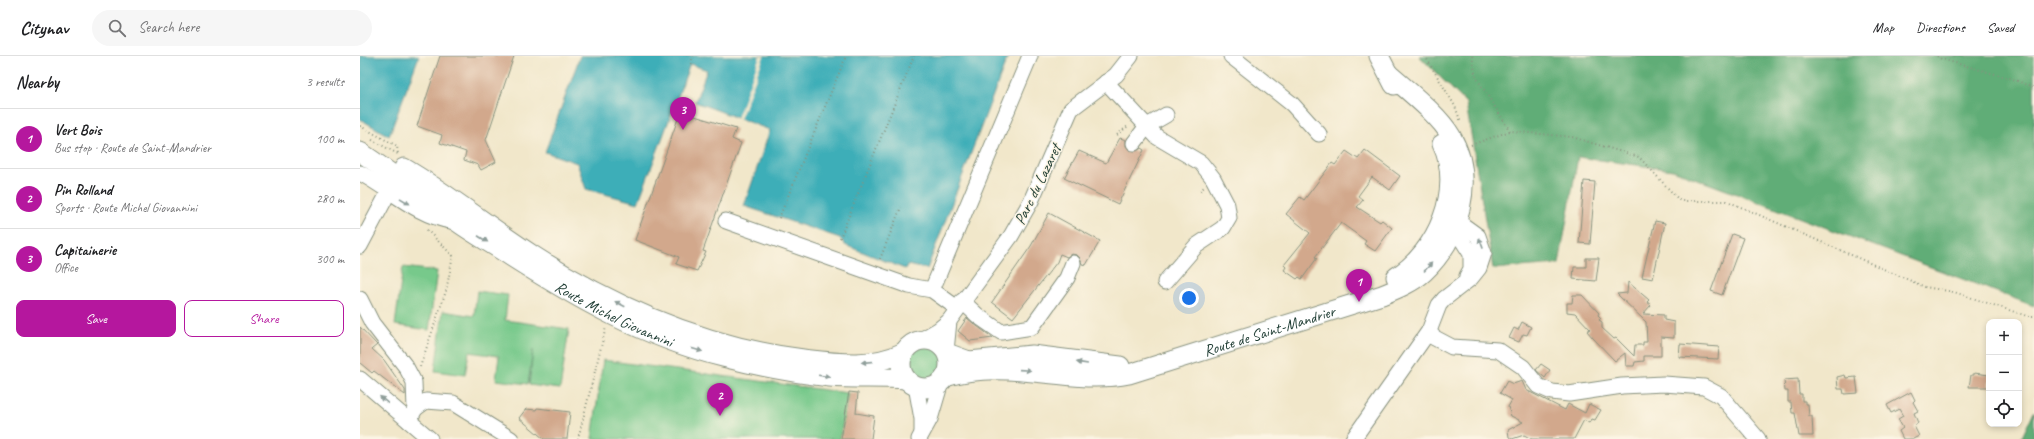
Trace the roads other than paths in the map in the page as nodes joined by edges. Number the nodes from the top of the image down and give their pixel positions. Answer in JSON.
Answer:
{"nodes":[{"id":1,"x":1030,"y":56,"type":"edge"},
{"id":2,"x":1131,"y":56,"type":"edge"},
{"id":3,"x":1231,"y":56,"type":"edge"},
{"id":4,"x":1379,"y":56,"type":"edge"},
{"id":5,"x":1389,"y":74,"type":"junction"},
{"id":6,"x":1106,"y":82,"type":"junction"},
{"id":7,"x":1166,"y":115,"type":"dead end"},
{"id":8,"x":1147,"y":126,"type":"junction"},
{"id":9,"x":1319,"y":134,"type":"dead end"},
{"id":10,"x":1134,"y":143,"type":"dead end"},
{"id":11,"x":362,"y":145,"type":"edge"},
{"id":12,"x":360,"y":173,"type":"edge"},
{"id":13,"x":385,"y":199,"type":"dead end"},
{"id":14,"x":726,"y":221,"type":"dead end"},
{"id":15,"x":457,"y":222,"type":"junction"},
{"id":16,"x":1448,"y":227,"type":"junction"},
{"id":17,"x":360,"y":246,"type":"edge"},
{"id":18,"x":1073,"y":263,"type":"dead end"},
{"id":19,"x":1165,"y":282,"type":"dead end"},
{"id":20,"x":932,"y":290,"type":"junction"},
{"id":21,"x":360,"y":299,"type":"edge"},
{"id":22,"x":960,"y":304,"type":"junction"},
{"id":23,"x":949,"y":321,"type":"junction"},
{"id":24,"x":1429,"y":330,"type":"junction"},
{"id":25,"x":921,"y":340,"type":"junction"},
{"id":26,"x":904,"y":352,"type":"junction"},
{"id":27,"x":946,"y":352,"type":"junction"},
{"id":28,"x":360,"y":379,"type":"edge"},
{"id":29,"x":943,"y":380,"type":"junction"},
{"id":30,"x":911,"y":383,"type":"junction"},
{"id":31,"x":412,"y":415,"type":"junction"},
{"id":32,"x":921,"y":435,"type":"edge"},
{"id":33,"x":430,"y":439,"type":"edge"},
{"id":34,"x":511,"y":439,"type":"edge"},
{"id":35,"x":1354,"y":439,"type":"edge"},
{"id":36,"x":1758,"y":439,"type":"edge"}],
"edges":[{"from":1,"to":20,"type":"street"},
{"from":2,"to":6,"type":"street","name":"Parc du Lazaret"},
{"from":3,"to":9,"type":"street"},
{"from":4,"to":5,"type":"main road","name":"Route de Saint-Mandrier"},
{"from":5,"to":16,"type":"main road","name":"Route de Saint-Mandrier"},
{"from":5,"to":16,"type":"main road","name":"Route de Saint-Mandrier"},
{"from":6,"to":8,"type":"street"},
{"from":6,"to":22,"type":"street","name":"Parc du Lazaret"},
{"from":7,"to":8,"type":"street"},
{"from":8,"to":10,"type":"street"},
{"from":8,"to":19,"type":"street"},
{"from":11,"to":15,"type":"main road","name":"Route Michel Giovannini"},
{"from":26,"to":11,"type":"main road","name":"Route Michel Giovannini","one_way":true},
{"from":12,"to":15,"type":"street","one_way":true},
{"from":13,"to":17,"type":"street"},
{"from":14,"to":20,"type":"street"},
{"from":15,"to":30,"type":"main road","name":"Route Michel Giovannini","one_way":true},
{"from":16,"to":24,"type":"street"},
{"from":16,"to":27,"type":"main road","name":"Route de Saint-Mandrier","one_way":true},
{"from":29,"to":16,"type":"main road","name":"Route de Saint-Mandrier","one_way":true},
{"from":18,"to":22,"type":"street"},
{"from":20,"to":22,"type":"street"},
{"from":21,"to":31,"type":"street"},
{"from":22,"to":23,"type":"street","name":"Parc du Lazaret"},
{"from":23,"to":25,"type":"street","name":"Parc du Lazaret"},
{"from":23,"to":27,"type":"street","name":"Parc du Lazaret"},
{"from":24,"to":35,"type":"street"},
{"from":24,"to":36,"type":"street"},
{"from":25,"to":26,"type":"main road"},
{"from":25,"to":27,"type":"main road"},
{"from":26,"to":30,"type":"main road"},
{"from":27,"to":29,"type":"main road"},
{"from":31,"to":28,"type":"street","one_way":true},
{"from":29,"to":30,"type":"main road"},
{"from":29,"to":32,"type":"street"},
{"from":30,"to":32,"type":"street"},
{"from":31,"to":33,"type":"street"},
{"from":31,"to":34,"type":"street"}]}
